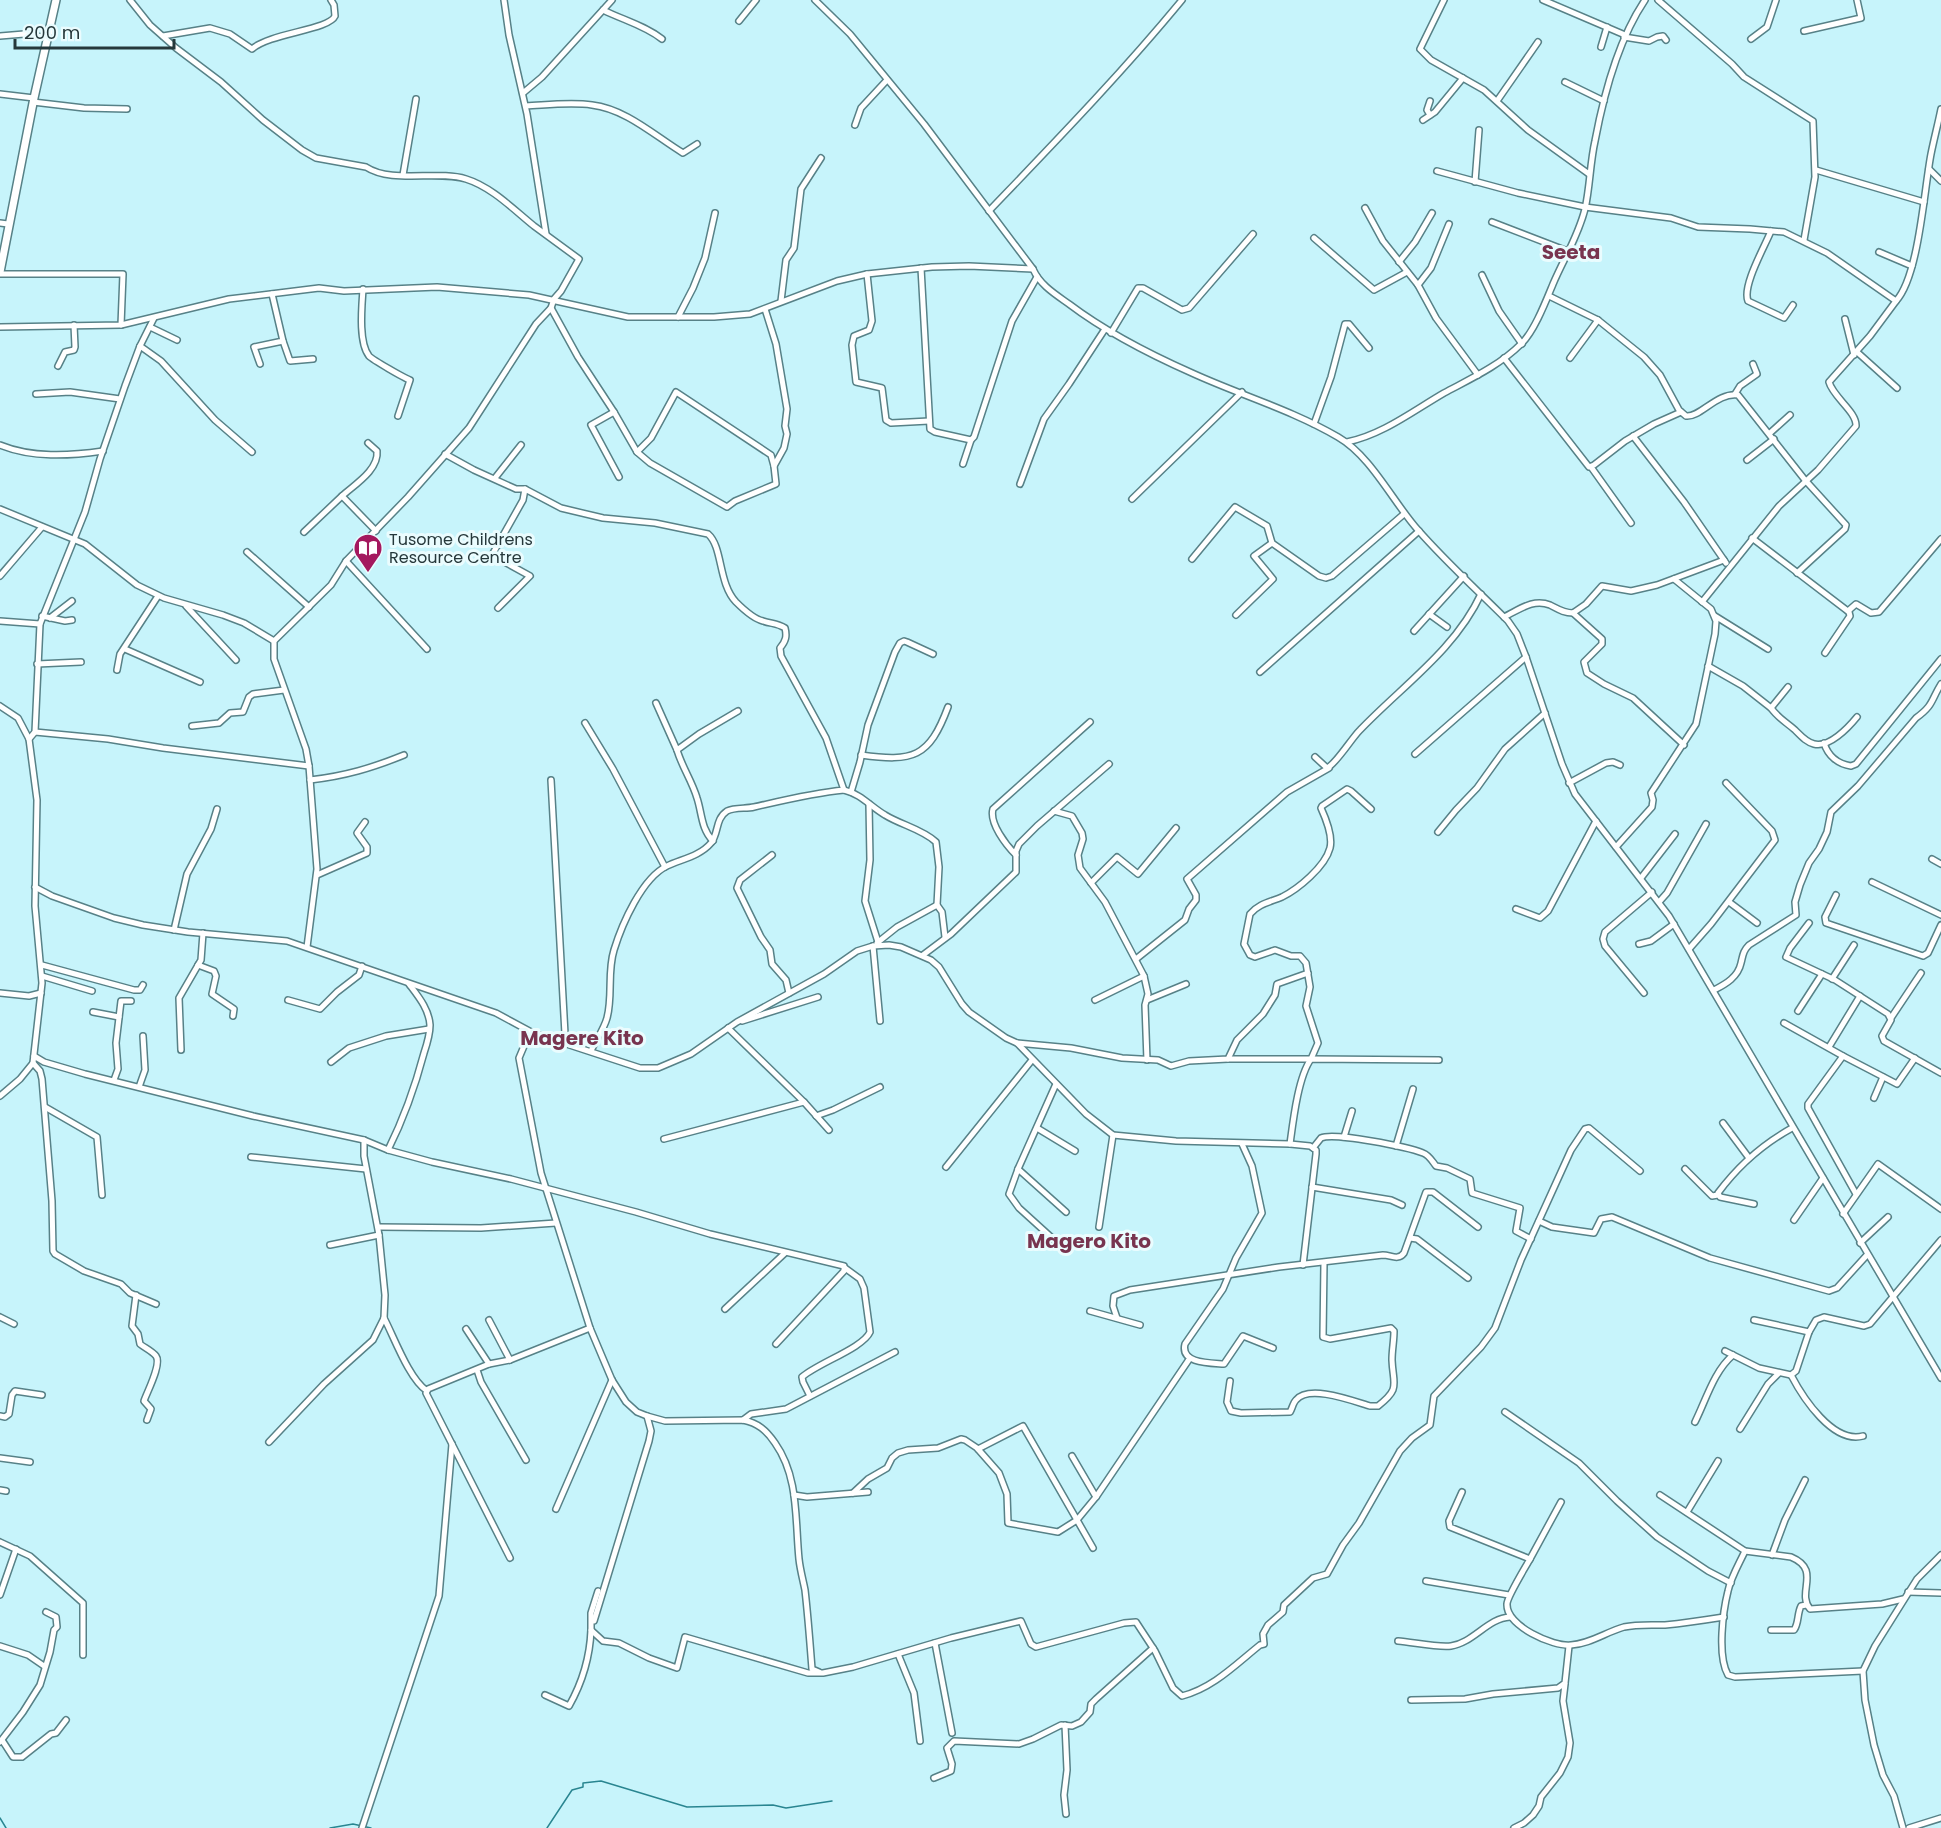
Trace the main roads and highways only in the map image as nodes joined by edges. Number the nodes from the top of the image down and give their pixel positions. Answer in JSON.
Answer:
{"nodes":[{"id":1,"x":56,"y":0,"type":"edge"},
{"id":2,"x":4,"y":224,"type":"edge"},
{"id":3,"x":0,"y":273,"type":"edge"}],
"edges":[{"from":1,"to":2,"type":"main road"},
{"from":2,"to":3,"type":"main road"}]}
